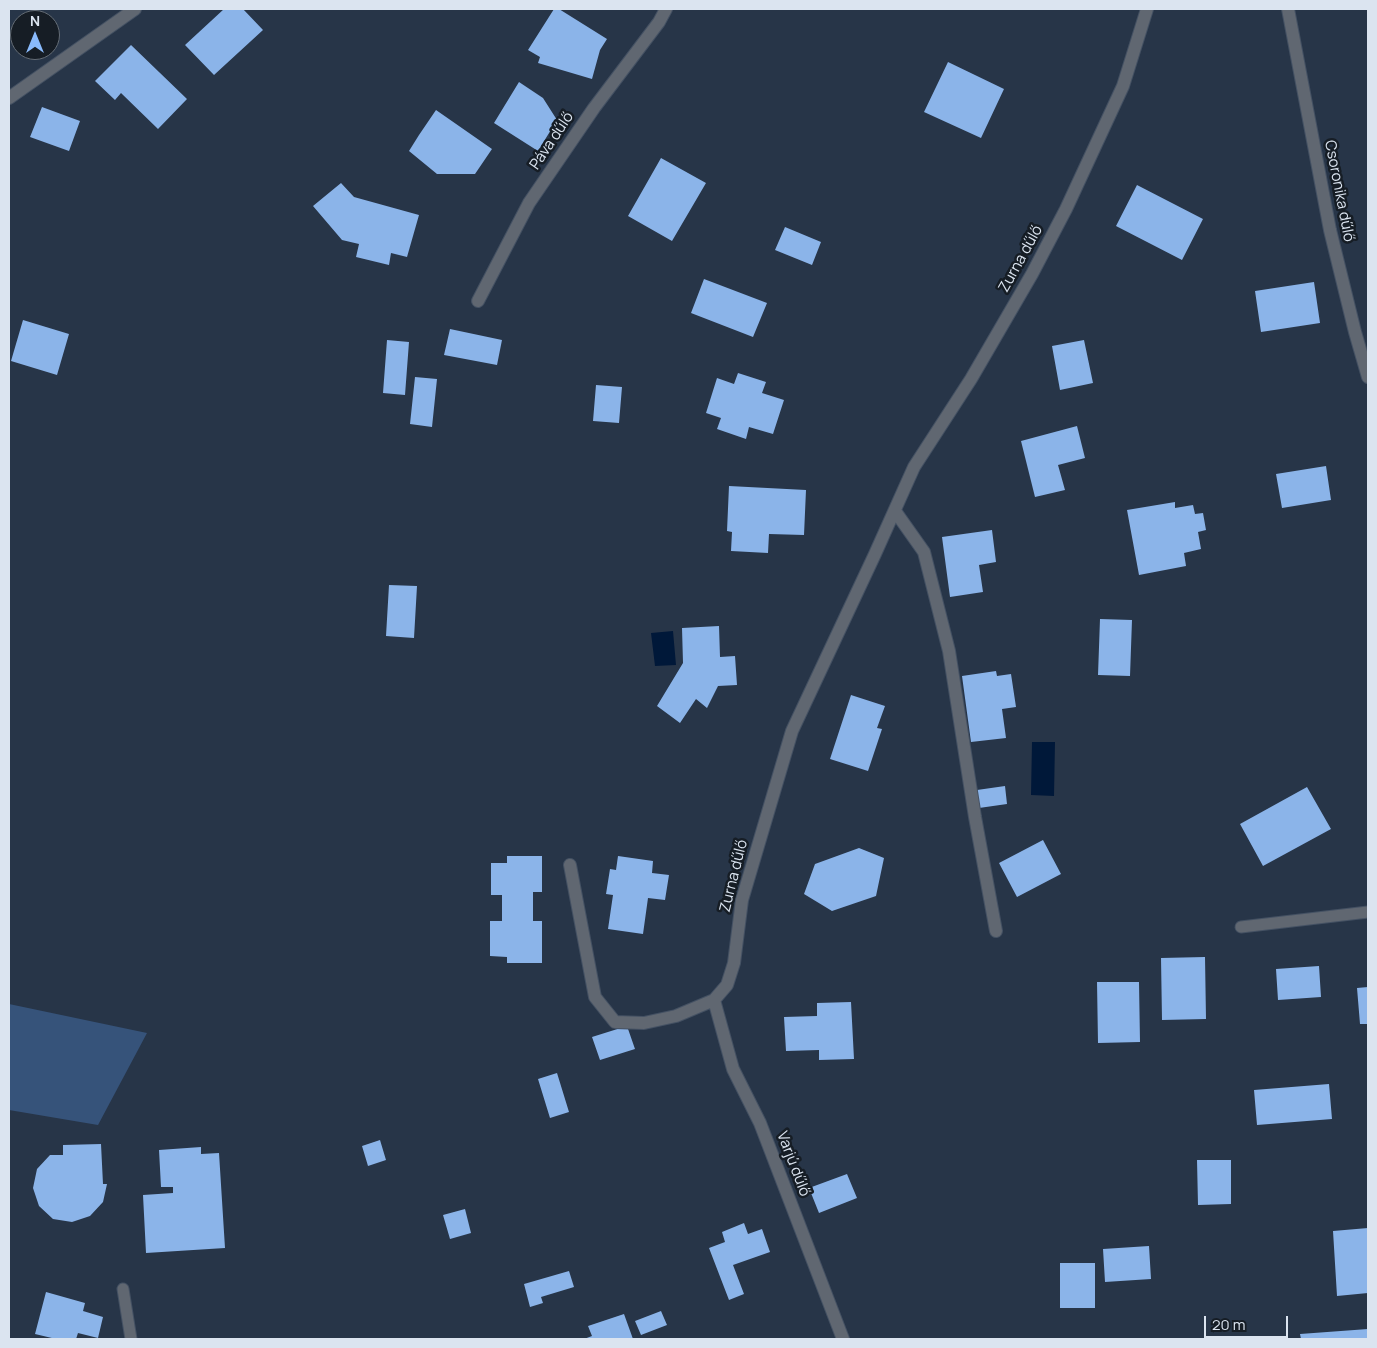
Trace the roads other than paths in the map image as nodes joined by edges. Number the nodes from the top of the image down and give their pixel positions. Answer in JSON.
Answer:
{"nodes":[{"id":1,"x":135,"y":9,"type":"edge"},
{"id":2,"x":666,"y":9,"type":"edge"},
{"id":3,"x":1147,"y":9,"type":"edge"},
{"id":4,"x":1288,"y":9,"type":"edge"},
{"id":5,"x":9,"y":98,"type":"edge"},
{"id":6,"x":478,"y":301,"type":"dead end"},
{"id":7,"x":1368,"y":377,"type":"edge"},
{"id":8,"x":895,"y":511,"type":"junction"},
{"id":9,"x":570,"y":864,"type":"dead end"},
{"id":10,"x":1368,"y":912,"type":"edge"},
{"id":11,"x":1241,"y":928,"type":"dead end"},
{"id":12,"x":996,"y":931,"type":"dead end"},
{"id":13,"x":714,"y":1000,"type":"junction"},
{"id":14,"x":123,"y":1289,"type":"dead end"},
{"id":15,"x":131,"y":1339,"type":"edge"},
{"id":16,"x":844,"y":1339,"type":"edge"}],
"edges":[{"from":1,"to":5,"type":"street"},
{"from":2,"to":6,"type":"street","name":"Páva dűlő"},
{"from":3,"to":8,"type":"street","name":"Zurna dűlő"},
{"from":4,"to":7,"type":"street","name":"Csoronika dűlő"},
{"from":8,"to":12,"type":"street"},
{"from":8,"to":13,"type":"street","name":"Zurna dűlő"},
{"from":9,"to":13,"type":"street"},
{"from":10,"to":11,"type":"lane"},
{"from":13,"to":16,"type":"street","name":"Varjú dűlő"},
{"from":14,"to":15,"type":"lane"}]}
